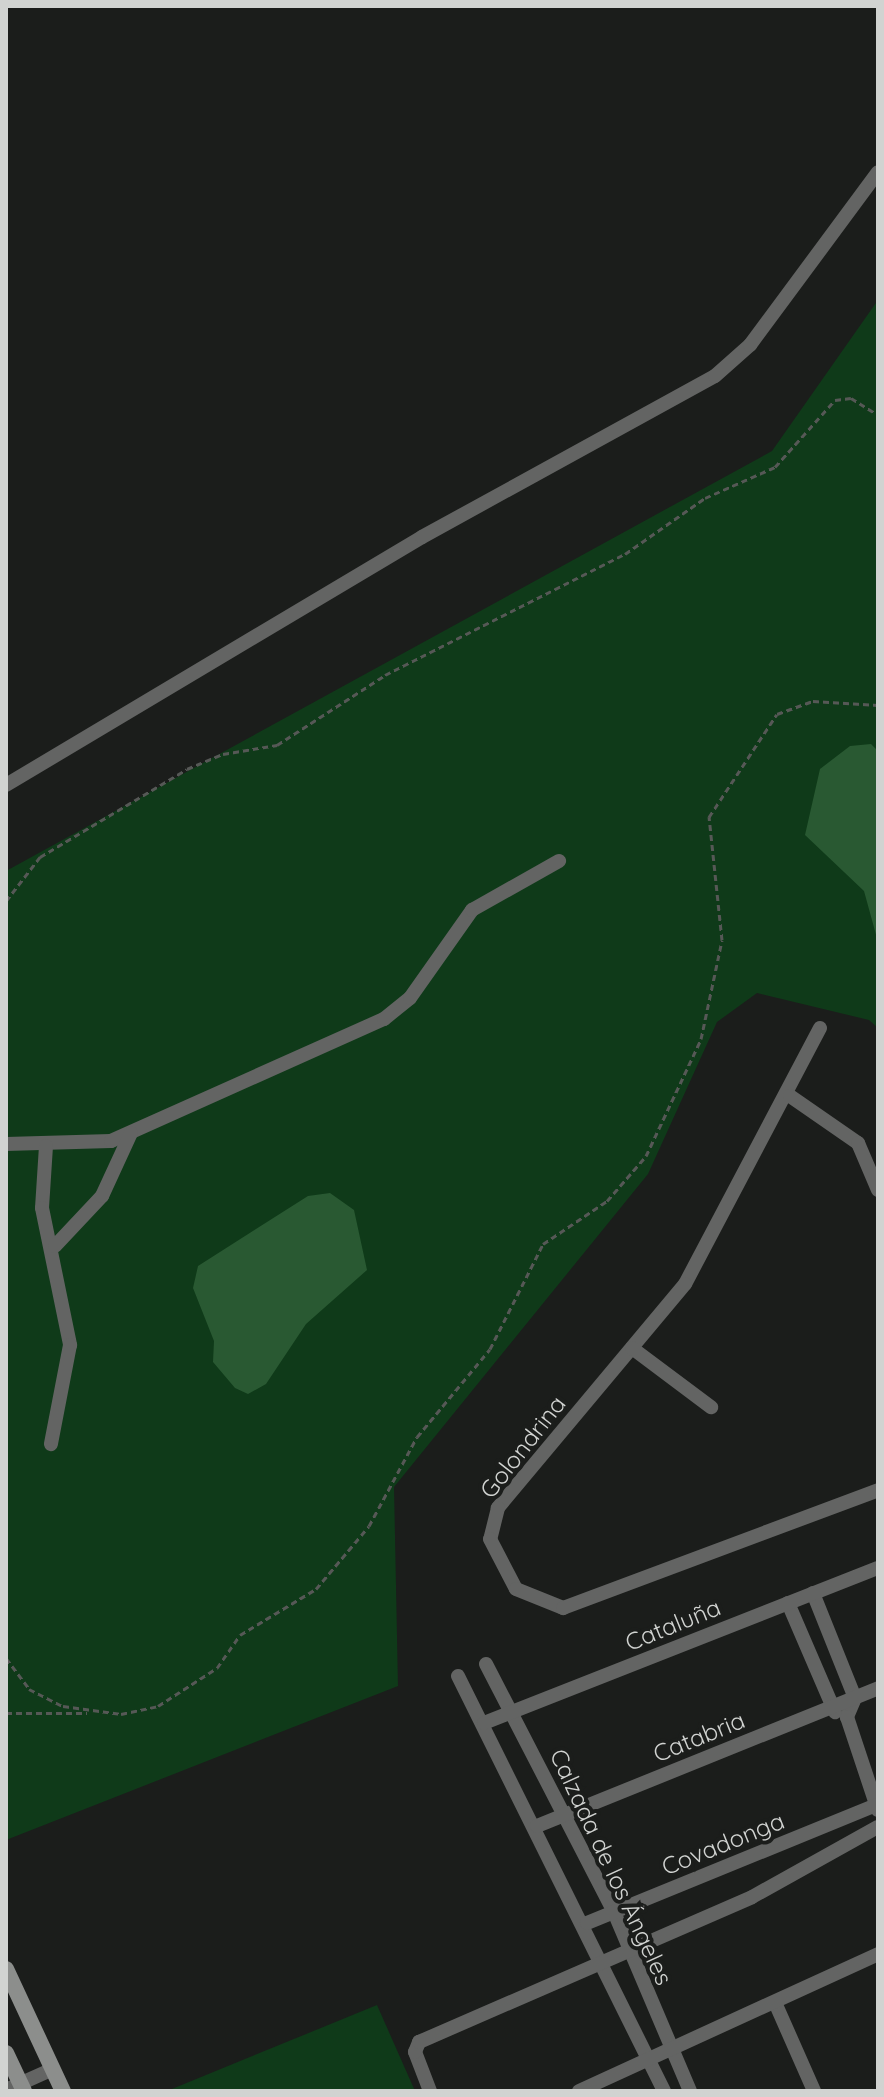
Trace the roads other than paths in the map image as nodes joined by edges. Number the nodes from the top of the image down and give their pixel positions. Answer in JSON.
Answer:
{"nodes":[{"id":1,"x":878,"y":172,"type":"edge"},
{"id":2,"x":6,"y":785,"type":"edge"},
{"id":3,"x":559,"y":861,"type":"dead end"},
{"id":4,"x":820,"y":1028,"type":"dead end"},
{"id":5,"x":790,"y":1096,"type":"junction"},
{"id":6,"x":131,"y":1133,"type":"junction"},
{"id":7,"x":6,"y":1144,"type":"edge"},
{"id":8,"x":46,"y":1146,"type":"junction"},
{"id":9,"x":878,"y":1190,"type":"edge"},
{"id":10,"x":55,"y":1246,"type":"junction"},
{"id":11,"x":632,"y":1348,"type":"junction"},
{"id":12,"x":711,"y":1407,"type":"dead end"},
{"id":13,"x":51,"y":1444,"type":"dead end"},
{"id":14,"x":878,"y":1490,"type":"edge"},
{"id":15,"x":878,"y":1568,"type":"edge"},
{"id":16,"x":813,"y":1593,"type":"junction"},
{"id":17,"x":788,"y":1603,"type":"junction"},
{"id":18,"x":486,"y":1664,"type":"dead end"},
{"id":19,"x":458,"y":1676,"type":"dead end"},
{"id":20,"x":878,"y":1688,"type":"edge"},
{"id":21,"x":855,"y":1698,"type":"junction"},
{"id":22,"x":828,"y":1709,"type":"junction"},
{"id":23,"x":511,"y":1712,"type":"junction"},
{"id":24,"x":847,"y":1717,"type":"junction"},
{"id":25,"x":484,"y":1723,"type":"junction"},
{"id":26,"x":877,"y":1808,"type":"edge"},
{"id":27,"x":565,"y":1814,"type":"junction"},
{"id":28,"x":537,"y":1826,"type":"junction"},
{"id":29,"x":878,"y":1827,"type":"edge"},
{"id":30,"x":614,"y":1912,"type":"junction"},
{"id":31,"x":587,"y":1923,"type":"junction"},
{"id":32,"x":629,"y":1948,"type":"junction"},
{"id":33,"x":877,"y":1958,"type":"edge"},
{"id":34,"x":604,"y":1960,"type":"junction"},
{"id":35,"x":6,"y":1969,"type":"edge"},
{"id":36,"x":777,"y":2007,"type":"junction"},
{"id":37,"x":672,"y":2052,"type":"junction"},
{"id":38,"x":6,"y":2053,"type":"edge"},
{"id":39,"x":650,"y":2062,"type":"junction"},
{"id":40,"x":53,"y":2069,"type":"junction"},
{"id":41,"x":17,"y":2088,"type":"edge"},
{"id":42,"x":63,"y":2091,"type":"edge"},
{"id":43,"x":430,"y":2091,"type":"edge"},
{"id":44,"x":579,"y":2091,"type":"edge"},
{"id":45,"x":664,"y":2091,"type":"edge"},
{"id":46,"x":690,"y":2091,"type":"edge"},
{"id":47,"x":814,"y":2091,"type":"edge"}],
"edges":[{"from":1,"to":2,"type":"street"},
{"from":3,"to":6,"type":"street"},
{"from":4,"to":5,"type":"street","name":"Golondrina"},
{"from":5,"to":9,"type":"street"},
{"from":5,"to":11,"type":"street","name":"Golondrina"},
{"from":6,"to":8,"type":"street"},
{"from":6,"to":10,"type":"street"},
{"from":7,"to":8,"type":"street"},
{"from":8,"to":10,"type":"street"},
{"from":10,"to":13,"type":"street"},
{"from":11,"to":12,"type":"street"},
{"from":11,"to":14,"type":"street","name":"Golondrina"},
{"from":15,"to":16,"type":"street","name":"Cataluña"},
{"from":16,"to":17,"type":"street","name":"Cataluña"},
{"from":16,"to":21,"type":"street"},
{"from":17,"to":22,"type":"street"},
{"from":17,"to":23,"type":"street","name":"Cataluña"},
{"from":18,"to":23,"type":"street","name":"Calzada de los Ángeles"},
{"from":19,"to":25,"type":"street","name":"Calzada de los Ángeles"},
{"from":20,"to":21,"type":"street","name":"Catabria"},
{"from":21,"to":22,"type":"street","name":"Catabria"},
{"from":21,"to":24,"type":"street"},
{"from":22,"to":24,"type":"street"},
{"from":22,"to":27,"type":"street","name":"Catabria"},
{"from":23,"to":25,"type":"street","name":"Cataluña"},
{"from":23,"to":27,"type":"street","name":"Calzada de los Ángeles"},
{"from":24,"to":26,"type":"street"},
{"from":25,"to":28,"type":"street","name":"Calzada de los Ángeles"},
{"from":26,"to":30,"type":"street","name":"Covadonga"},
{"from":27,"to":28,"type":"street","name":"Catabria"},
{"from":27,"to":30,"type":"street","name":"Calzada de los Ángeles"},
{"from":28,"to":31,"type":"street","name":"Calzada de los Ángeles"},
{"from":29,"to":32,"type":"street"},
{"from":30,"to":31,"type":"street","name":"Covadonga"},
{"from":30,"to":32,"type":"street","name":"Calzada de los Ángeles"},
{"from":31,"to":34,"type":"street","name":"Calzada de los Ángeles"},
{"from":32,"to":34,"type":"street"},
{"from":32,"to":37,"type":"street","name":"Calzada de los Ángeles"},
{"from":33,"to":36,"type":"street"},
{"from":34,"to":39,"type":"street","name":"Calzada de los Ángeles"},
{"from":34,"to":43,"type":"street"},
{"from":35,"to":40,"type":"main road"},
{"from":36,"to":37,"type":"street"},
{"from":36,"to":47,"type":"street"},
{"from":37,"to":39,"type":"street"},
{"from":37,"to":46,"type":"street","name":"Calzada de los Ángeles"},
{"from":38,"to":41,"type":"main road"},
{"from":39,"to":44,"type":"street"},
{"from":39,"to":45,"type":"street","name":"Calzada de los Ángeles"},
{"from":40,"to":41,"type":"street"},
{"from":40,"to":42,"type":"main road"}]}
